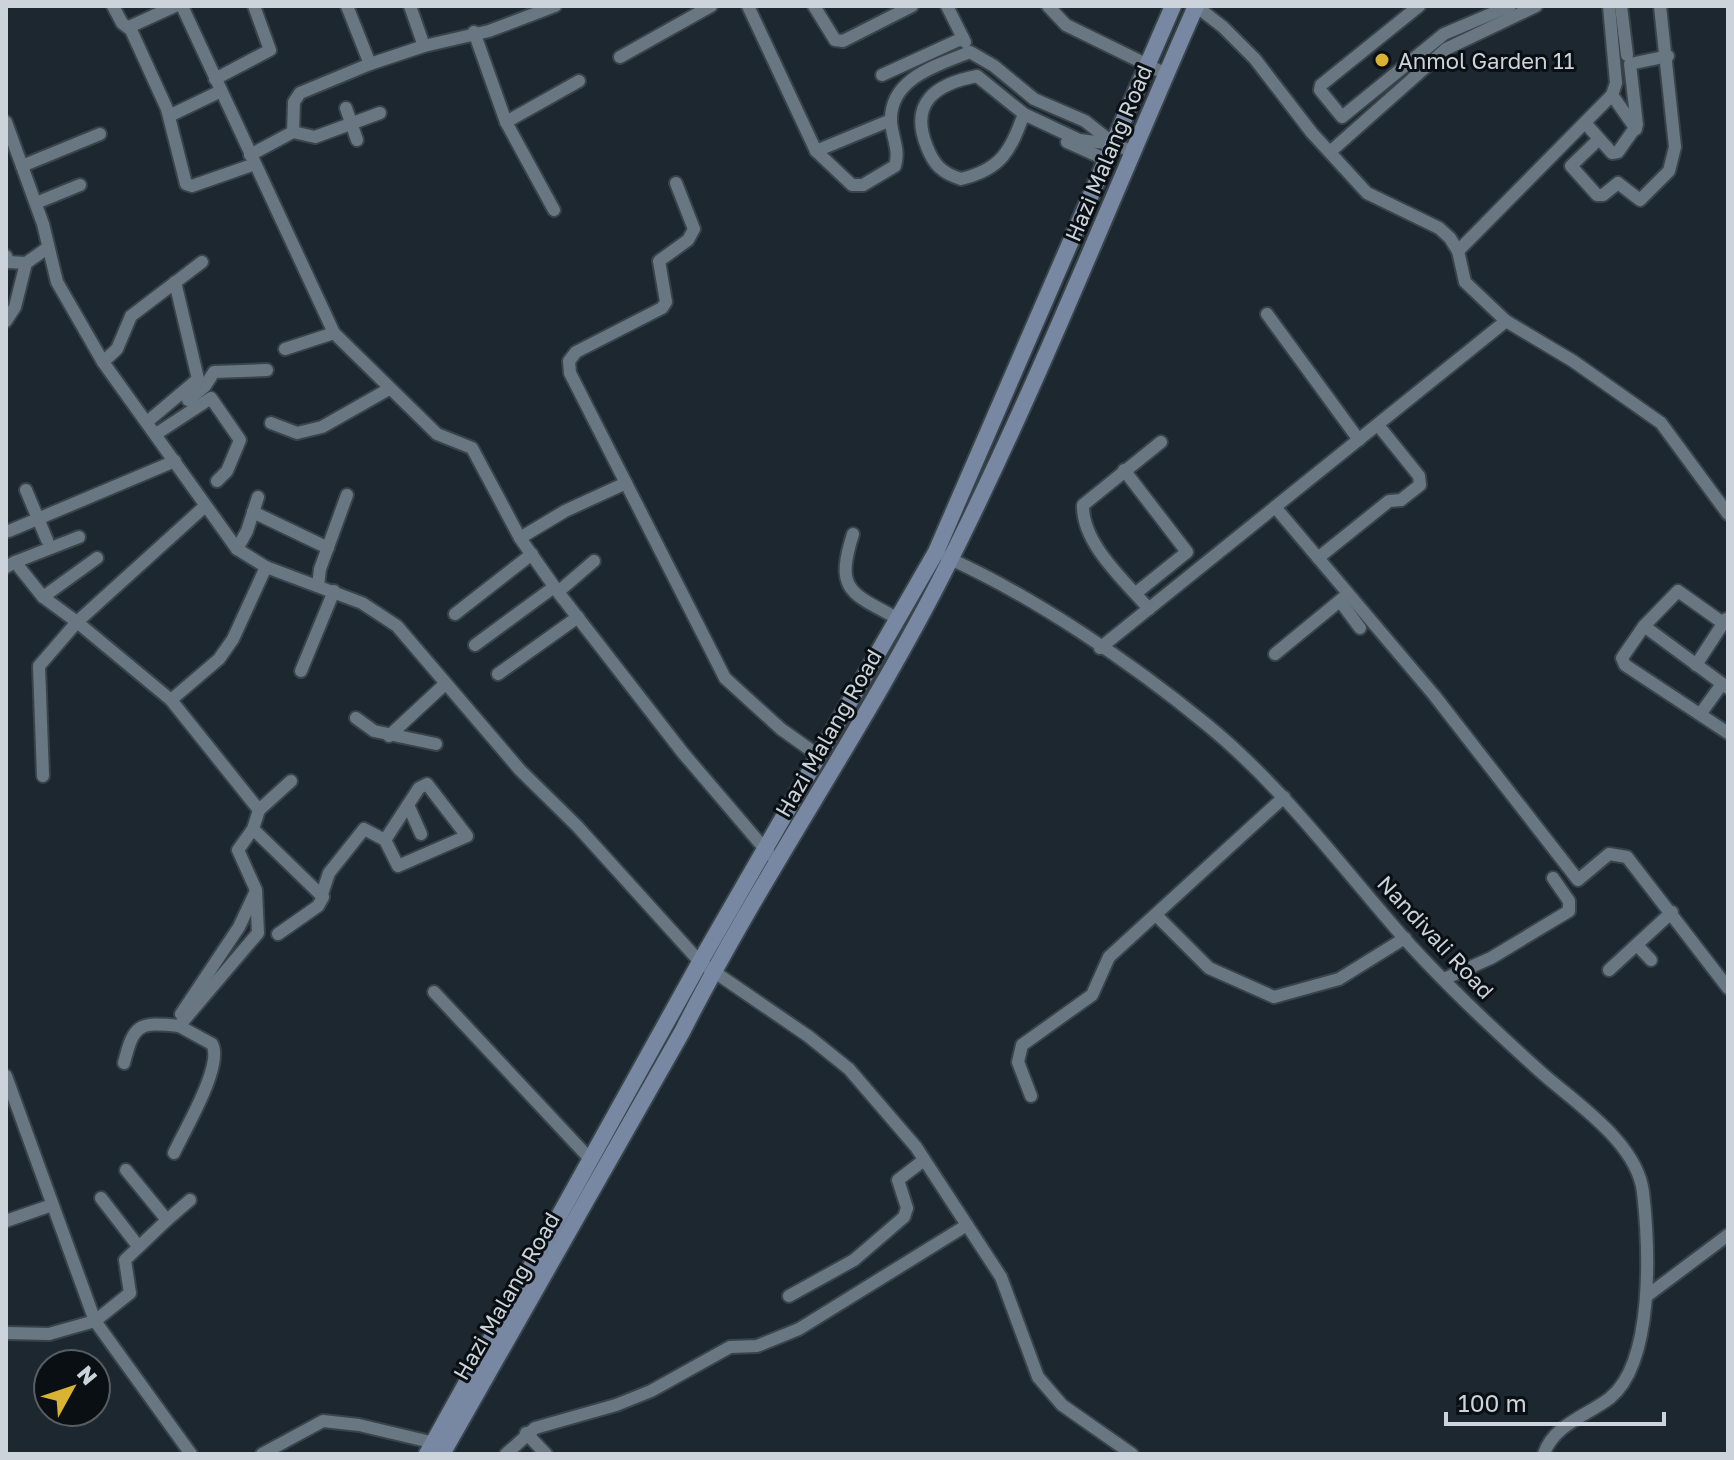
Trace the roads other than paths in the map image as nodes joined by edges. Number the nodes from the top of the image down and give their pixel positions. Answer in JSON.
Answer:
{"nodes":[{"id":1,"x":113,"y":6,"type":"edge"},
{"id":2,"x":175,"y":6,"type":"edge"},
{"id":3,"x":182,"y":6,"type":"edge"},
{"id":4,"x":254,"y":6,"type":"edge"},
{"id":5,"x":347,"y":6,"type":"edge"},
{"id":6,"x":410,"y":6,"type":"edge"},
{"id":7,"x":555,"y":6,"type":"edge"},
{"id":8,"x":711,"y":6,"type":"edge"},
{"id":9,"x":748,"y":6,"type":"edge"},
{"id":10,"x":814,"y":6,"type":"edge"},
{"id":11,"x":912,"y":6,"type":"edge"},
{"id":12,"x":947,"y":6,"type":"edge"},
{"id":13,"x":1048,"y":6,"type":"edge"},
{"id":14,"x":1173,"y":6,"type":"edge"},
{"id":15,"x":1196,"y":6,"type":"edge"},
{"id":16,"x":1419,"y":6,"type":"edge"},
{"id":17,"x":1510,"y":6,"type":"edge"},
{"id":18,"x":1536,"y":6,"type":"edge"},
{"id":19,"x":1609,"y":6,"type":"edge"},
{"id":20,"x":1621,"y":6,"type":"edge"},
{"id":21,"x":1660,"y":6,"type":"edge"},
{"id":22,"x":1495,"y":18,"type":"junction"},
{"id":23,"x":129,"y":27,"type":"junction"},
{"id":24,"x":474,"y":32,"type":"junction"},
{"id":25,"x":1618,"y":35,"type":"junction"},
{"id":26,"x":963,"y":38,"type":"junction"},
{"id":27,"x":424,"y":46,"type":"junction"},
{"id":28,"x":970,"y":52,"type":"junction"},
{"id":29,"x":1627,"y":55,"type":"dead end"},
{"id":30,"x":1668,"y":56,"type":"junction"},
{"id":31,"x":620,"y":57,"type":"dead end"},
{"id":32,"x":370,"y":64,"type":"junction"},
{"id":33,"x":1145,"y":65,"type":"junction"},
{"id":34,"x":1166,"y":74,"type":"junction"},
{"id":35,"x":1407,"y":74,"type":"junction"},
{"id":36,"x":882,"y":75,"type":"dead end"},
{"id":37,"x":579,"y":81,"type":"dead end"},
{"id":38,"x":218,"y":85,"type":"junction"},
{"id":39,"x":1612,"y":95,"type":"junction"},
{"id":40,"x":1370,"y":96,"type":"junction"},
{"id":41,"x":1380,"y":107,"type":"junction"},
{"id":42,"x":346,"y":108,"type":"dead end"},
{"id":43,"x":380,"y":113,"type":"dead end"},
{"id":44,"x":1024,"y":114,"type":"junction"},
{"id":45,"x":169,"y":116,"type":"junction"},
{"id":46,"x":891,"y":120,"type":"junction"},
{"id":47,"x":6,"y":122,"type":"edge"},
{"id":48,"x":506,"y":122,"type":"junction"},
{"id":49,"x":352,"y":124,"type":"junction"},
{"id":50,"x":1586,"y":124,"type":"junction"},
{"id":51,"x":1636,"y":129,"type":"junction"},
{"id":52,"x":293,"y":132,"type":"junction"},
{"id":53,"x":100,"y":134,"type":"dead end"},
{"id":54,"x":1599,"y":139,"type":"junction"},
{"id":55,"x":357,"y":140,"type":"dead end"},
{"id":56,"x":1064,"y":141,"type":"dead end"},
{"id":57,"x":816,"y":151,"type":"junction"},
{"id":58,"x":1110,"y":152,"type":"junction"},
{"id":59,"x":1133,"y":152,"type":"junction"},
{"id":60,"x":1330,"y":152,"type":"junction"},
{"id":61,"x":253,"y":160,"type":"junction"},
{"id":62,"x":22,"y":166,"type":"junction"},
{"id":63,"x":676,"y":183,"type":"dead end"},
{"id":64,"x":80,"y":185,"type":"dead end"},
{"id":65,"x":36,"y":203,"type":"junction"},
{"id":66,"x":554,"y":210,"type":"dead end"},
{"id":67,"x":46,"y":249,"type":"junction"},
{"id":68,"x":1458,"y":251,"type":"junction"},
{"id":69,"x":7,"y":260,"type":"edge"},
{"id":70,"x":202,"y":262,"type":"dead end"},
{"id":71,"x":26,"y":263,"type":"junction"},
{"id":72,"x":175,"y":282,"type":"junction"},
{"id":73,"x":1267,"y":314,"type":"dead end"},
{"id":74,"x":6,"y":321,"type":"edge"},
{"id":75,"x":1506,"y":321,"type":"junction"},
{"id":76,"x":1036,"y":325,"type":"junction"},
{"id":77,"x":334,"y":333,"type":"junction"},
{"id":78,"x":1054,"y":333,"type":"junction"},
{"id":79,"x":285,"y":349,"type":"dead end"},
{"id":80,"x":103,"y":362,"type":"junction"},
{"id":81,"x":267,"y":370,"type":"dead end"},
{"id":82,"x":389,"y":389,"type":"junction"},
{"id":83,"x":271,"y":423,"type":"dead end"},
{"id":84,"x":1378,"y":425,"type":"junction"},
{"id":85,"x":152,"y":428,"type":"junction"},
{"id":86,"x":1359,"y":440,"type":"junction"},
{"id":87,"x":1161,"y":442,"type":"dead end"},
{"id":88,"x":175,"y":461,"type":"junction"},
{"id":89,"x":1124,"y":470,"type":"junction"},
{"id":90,"x":217,"y":481,"type":"dead end"},
{"id":91,"x":626,"y":483,"type":"junction"},
{"id":92,"x":26,"y":490,"type":"dead end"},
{"id":93,"x":347,"y":495,"type":"dead end"},
{"id":94,"x":258,"y":497,"type":"dead end"},
{"id":95,"x":204,"y":507,"type":"junction"},
{"id":96,"x":1275,"y":507,"type":"junction"},
{"id":97,"x":253,"y":512,"type":"junction"},
{"id":98,"x":1728,"y":514,"type":"edge"},
{"id":99,"x":38,"y":519,"type":"junction"},
{"id":100,"x":9,"y":531,"type":"dead end"},
{"id":101,"x":853,"y":534,"type":"dead end"},
{"id":102,"x":79,"y":537,"type":"dead end"},
{"id":103,"x":520,"y":538,"type":"junction"},
{"id":104,"x":47,"y":540,"type":"dead end"},
{"id":105,"x":328,"y":548,"type":"junction"},
{"id":106,"x":237,"y":549,"type":"junction"},
{"id":107,"x":532,"y":554,"type":"junction"},
{"id":108,"x":943,"y":556,"type":"junction"},
{"id":109,"x":97,"y":558,"type":"dead end"},
{"id":110,"x":1318,"y":558,"type":"junction"},
{"id":111,"x":594,"y":561,"type":"dead end"},
{"id":112,"x":10,"y":564,"type":"edge"},
{"id":113,"x":266,"y":567,"type":"junction"},
{"id":114,"x":318,"y":586,"type":"junction"},
{"id":115,"x":556,"y":589,"type":"junction"},
{"id":116,"x":334,"y":591,"type":"junction"},
{"id":117,"x":1136,"y":593,"type":"junction"},
{"id":118,"x":43,"y":597,"type":"junction"},
{"id":119,"x":1344,"y":597,"type":"junction"},
{"id":120,"x":1149,"y":609,"type":"junction"},
{"id":121,"x":455,"y":614,"type":"dead end"},
{"id":122,"x":578,"y":617,"type":"junction"},
{"id":123,"x":897,"y":618,"type":"junction"},
{"id":124,"x":1726,"y":620,"type":"edge"},
{"id":125,"x":77,"y":622,"type":"junction"},
{"id":126,"x":1644,"y":626,"type":"junction"},
{"id":127,"x":1360,"y":628,"type":"dead end"},
{"id":128,"x":475,"y":645,"type":"dead end"},
{"id":129,"x":1100,"y":648,"type":"junction"},
{"id":130,"x":1275,"y":654,"type":"dead end"},
{"id":131,"x":1696,"y":665,"type":"junction"},
{"id":132,"x":301,"y":671,"type":"dead end"},
{"id":133,"x":498,"y":674,"type":"dead end"},
{"id":134,"x":445,"y":684,"type":"junction"},
{"id":135,"x":1725,"y":686,"type":"edge"},
{"id":136,"x":171,"y":700,"type":"junction"},
{"id":137,"x":1701,"y":713,"type":"junction"},
{"id":138,"x":356,"y":718,"type":"dead end"},
{"id":139,"x":1728,"y":733,"type":"edge"},
{"id":140,"x":389,"y":736,"type":"junction"},
{"id":141,"x":436,"y":744,"type":"dead end"},
{"id":142,"x":819,"y":756,"type":"junction"},
{"id":143,"x":43,"y":776,"type":"dead end"},
{"id":144,"x":291,"y":781,"type":"dead end"},
{"id":145,"x":1284,"y":797,"type":"junction"},
{"id":146,"x":408,"y":805,"type":"junction"},
{"id":147,"x":259,"y":810,"type":"junction"},
{"id":148,"x":253,"y":829,"type":"junction"},
{"id":149,"x":421,"y":834,"type":"dead end"},
{"id":150,"x":385,"y":840,"type":"junction"},
{"id":151,"x":765,"y":850,"type":"junction"},
{"id":152,"x":778,"y":862,"type":"junction"},
{"id":153,"x":1553,"y":878,"type":"dead end"},
{"id":154,"x":256,"y":890,"type":"junction"},
{"id":155,"x":322,"y":894,"type":"junction"},
{"id":156,"x":1672,"y":912,"type":"junction"},
{"id":157,"x":1156,"y":915,"type":"junction"},
{"id":158,"x":278,"y":934,"type":"dead end"},
{"id":159,"x":1405,"y":938,"type":"junction"},
{"id":160,"x":1637,"y":945,"type":"junction"},
{"id":161,"x":1651,"y":960,"type":"dead end"},
{"id":162,"x":706,"y":967,"type":"junction"},
{"id":163,"x":1609,"y":970,"type":"dead end"},
{"id":164,"x":1444,"y":979,"type":"junction"},
{"id":165,"x":1728,"y":988,"type":"edge"},
{"id":166,"x":434,"y":992,"type":"dead end"},
{"id":167,"x":180,"y":1020,"type":"junction"},
{"id":168,"x":124,"y":1063,"type":"dead end"},
{"id":169,"x":6,"y":1076,"type":"edge"},
{"id":170,"x":1031,"y":1096,"type":"dead end"},
{"id":171,"x":174,"y":1153,"type":"dead end"},
{"id":172,"x":591,"y":1160,"type":"junction"},
{"id":173,"x":924,"y":1160,"type":"junction"},
{"id":174,"x":126,"y":1170,"type":"dead end"},
{"id":175,"x":101,"y":1198,"type":"dead end"},
{"id":176,"x":190,"y":1200,"type":"dead end"},
{"id":177,"x":52,"y":1205,"type":"junction"},
{"id":178,"x":167,"y":1220,"type":"junction"},
{"id":179,"x":6,"y":1221,"type":"edge"},
{"id":180,"x":967,"y":1225,"type":"junction"},
{"id":181,"x":1728,"y":1235,"type":"edge"},
{"id":182,"x":138,"y":1246,"type":"junction"},
{"id":183,"x":1648,"y":1295,"type":"junction"},
{"id":184,"x":789,"y":1296,"type":"dead end"},
{"id":185,"x":95,"y":1321,"type":"junction"},
{"id":186,"x":6,"y":1333,"type":"edge"},
{"id":187,"x":526,"y":1433,"type":"junction"},
{"id":188,"x":438,"y":1449,"type":"edge"},
{"id":189,"x":191,"y":1454,"type":"edge"},
{"id":190,"x":262,"y":1454,"type":"edge"},
{"id":191,"x":506,"y":1454,"type":"edge"},
{"id":192,"x":546,"y":1454,"type":"edge"},
{"id":193,"x":1132,"y":1454,"type":"edge"},
{"id":194,"x":1544,"y":1454,"type":"edge"}],
"edges":[{"from":1,"to":23,"type":"street"},
{"from":2,"to":23,"type":"street"},
{"from":3,"to":38,"type":"street"},
{"from":4,"to":38,"type":"street"},
{"from":5,"to":32,"type":"street"},
{"from":6,"to":27,"type":"street"},
{"from":7,"to":24,"type":"street"},
{"from":8,"to":31,"type":"street"},
{"from":9,"to":57,"type":"street"},
{"from":10,"to":11,"type":"street"},
{"from":12,"to":26,"type":"street"},
{"from":13,"to":33,"type":"street"},
{"from":14,"to":33,"type":"main road","name":"Hazi Malang Road"},
{"from":15,"to":34,"type":"main road","name":"Hazi Malang Road"},
{"from":15,"to":60,"type":"street"},
{"from":16,"to":40,"type":"street"},
{"from":17,"to":22,"type":"street"},
{"from":18,"to":22,"type":"street"},
{"from":19,"to":25,"type":"street"},
{"from":20,"to":25,"type":"street"},
{"from":21,"to":30,"type":"street"},
{"from":22,"to":35,"type":"street"},
{"from":23,"to":45,"type":"street"},
{"from":24,"to":27,"type":"street"},
{"from":24,"to":48,"type":"street"},
{"from":25,"to":29,"type":"street"},
{"from":25,"to":39,"type":"street"},
{"from":26,"to":28,"type":"street"},
{"from":26,"to":36,"type":"street"},
{"from":27,"to":32,"type":"street"},
{"from":28,"to":46,"type":"street"},
{"from":28,"to":58,"type":"street"},
{"from":30,"to":51,"type":"street"},
{"from":30,"to":54,"type":"street"},
{"from":32,"to":52,"type":"street"},
{"from":33,"to":34,"type":"street"},
{"from":33,"to":58,"type":"main road","name":"Hazi Malang Road"},
{"from":34,"to":59,"type":"main road","name":"Hazi Malang Road"},
{"from":35,"to":40,"type":"street"},
{"from":35,"to":41,"type":"street"},
{"from":37,"to":48,"type":"street"},
{"from":38,"to":45,"type":"street"},
{"from":38,"to":61,"type":"street"},
{"from":39,"to":50,"type":"street"},
{"from":39,"to":51,"type":"street"},
{"from":40,"to":41,"type":"street"},
{"from":41,"to":60,"type":"street"},
{"from":42,"to":49,"type":"street"},
{"from":43,"to":49,"type":"street"},
{"from":44,"to":44,"type":"street"},
{"from":44,"to":58,"type":"street"},
{"from":45,"to":61,"type":"street"},
{"from":46,"to":57,"type":"street"},
{"from":46,"to":57,"type":"street"},
{"from":47,"to":62,"type":"street"},
{"from":48,"to":66,"type":"street"},
{"from":49,"to":52,"type":"street"},
{"from":49,"to":55,"type":"street"},
{"from":50,"to":54,"type":"street"},
{"from":50,"to":68,"type":"street"},
{"from":51,"to":54,"type":"street"},
{"from":52,"to":61,"type":"street"},
{"from":53,"to":62,"type":"street"},
{"from":56,"to":58,"type":"street"},
{"from":58,"to":59,"type":"street"},
{"from":58,"to":76,"type":"main road","name":"Hazi Malang Road"},
{"from":59,"to":78,"type":"main road","name":"Hazi Malang Road"},
{"from":60,"to":68,"type":"street"},
{"from":61,"to":77,"type":"street"},
{"from":62,"to":65,"type":"street"},
{"from":63,"to":91,"type":"street"},
{"from":64,"to":65,"type":"street"},
{"from":65,"to":67,"type":"street"},
{"from":67,"to":71,"type":"street"},
{"from":67,"to":80,"type":"street"},
{"from":68,"to":75,"type":"street"},
{"from":69,"to":71,"type":"street"},
{"from":70,"to":72,"type":"street"},
{"from":71,"to":74,"type":"street"},
{"from":72,"to":80,"type":"street"},
{"from":72,"to":85,"type":"street"},
{"from":73,"to":86,"type":"street"},
{"from":75,"to":84,"type":"street"},
{"from":75,"to":98,"type":"street"},
{"from":76,"to":78,"type":"main road"},
{"from":76,"to":108,"type":"main road","name":"Hazi Malang Road"},
{"from":77,"to":79,"type":"street"},
{"from":77,"to":82,"type":"street"},
{"from":78,"to":108,"type":"main road","name":"Hazi Malang Road"},
{"from":80,"to":85,"type":"street"},
{"from":81,"to":85,"type":"street"},
{"from":82,"to":83,"type":"street"},
{"from":82,"to":103,"type":"street"},
{"from":84,"to":86,"type":"street"},
{"from":84,"to":110,"type":"street"},
{"from":85,"to":88,"type":"street"},
{"from":85,"to":90,"type":"street"},
{"from":86,"to":96,"type":"street"},
{"from":87,"to":89,"type":"street"},
{"from":88,"to":95,"type":"street"},
{"from":88,"to":99,"type":"street"},
{"from":89,"to":117,"type":"street"},
{"from":89,"to":117,"type":"street"},
{"from":91,"to":103,"type":"street"},
{"from":91,"to":142,"type":"street"},
{"from":92,"to":99,"type":"street"},
{"from":93,"to":105,"type":"street"},
{"from":94,"to":97,"type":"street"},
{"from":95,"to":106,"type":"street"},
{"from":95,"to":125,"type":"street"},
{"from":96,"to":110,"type":"street"},
{"from":96,"to":120,"type":"street"},
{"from":97,"to":105,"type":"street"},
{"from":97,"to":106,"type":"street"},
{"from":99,"to":100,"type":"street"},
{"from":99,"to":104,"type":"street"},
{"from":101,"to":123,"type":"street"},
{"from":102,"to":112,"type":"street"},
{"from":103,"to":107,"type":"street"},
{"from":105,"to":114,"type":"street"},
{"from":106,"to":113,"type":"street"},
{"from":107,"to":115,"type":"street"},
{"from":107,"to":121,"type":"street"},
{"from":108,"to":123,"type":"main road","name":"Hazi Malang Road"},
{"from":108,"to":129,"type":"street","name":"Nandivali Road"},
{"from":108,"to":152,"type":"main road","name":"Hazi Malang Road"},
{"from":109,"to":118,"type":"street"},
{"from":110,"to":119,"type":"street"},
{"from":111,"to":115,"type":"street"},
{"from":112,"to":118,"type":"street"},
{"from":113,"to":114,"type":"street"},
{"from":113,"to":136,"type":"street"},
{"from":114,"to":116,"type":"street"},
{"from":115,"to":122,"type":"street"},
{"from":115,"to":128,"type":"street"},
{"from":116,"to":132,"type":"street"},
{"from":116,"to":134,"type":"street"},
{"from":117,"to":120,"type":"street"},
{"from":118,"to":125,"type":"street"},
{"from":119,"to":127,"type":"street"},
{"from":119,"to":130,"type":"street"},
{"from":119,"to":156,"type":"street"},
{"from":120,"to":129,"type":"street"},
{"from":122,"to":133,"type":"street"},
{"from":122,"to":151,"type":"street"},
{"from":123,"to":142,"type":"main road","name":"Hazi Malang Road"},
{"from":124,"to":126,"type":"street"},
{"from":124,"to":131,"type":"street"},
{"from":125,"to":136,"type":"street"},
{"from":125,"to":143,"type":"street"},
{"from":126,"to":131,"type":"street"},
{"from":126,"to":137,"type":"street"},
{"from":129,"to":145,"type":"street","name":"Nandivali Road"},
{"from":131,"to":135,"type":"street"},
{"from":134,"to":140,"type":"street"},
{"from":134,"to":162,"type":"street"},
{"from":135,"to":137,"type":"street"},
{"from":136,"to":147,"type":"street"},
{"from":137,"to":139,"type":"street"},
{"from":138,"to":140,"type":"street"},
{"from":140,"to":141,"type":"street"},
{"from":142,"to":151,"type":"main road","name":"Hazi Malang Road"},
{"from":144,"to":147,"type":"street"},
{"from":145,"to":157,"type":"street"},
{"from":145,"to":159,"type":"street","name":"Nandivali Road"},
{"from":146,"to":149,"type":"street"},
{"from":146,"to":150,"type":"street"},
{"from":146,"to":150,"type":"street"},
{"from":147,"to":148,"type":"street"},
{"from":148,"to":154,"type":"street"},
{"from":148,"to":155,"type":"street"},
{"from":150,"to":155,"type":"street"},
{"from":151,"to":152,"type":"street"},
{"from":151,"to":162,"type":"main road","name":"Hazi Malang Road"},
{"from":152,"to":162,"type":"main road","name":"Hazi Malang Road"},
{"from":153,"to":164,"type":"street"},
{"from":154,"to":167,"type":"street"},
{"from":154,"to":167,"type":"street"},
{"from":155,"to":158,"type":"street"},
{"from":156,"to":160,"type":"street"},
{"from":156,"to":165,"type":"street"},
{"from":157,"to":159,"type":"street"},
{"from":157,"to":170,"type":"street"},
{"from":159,"to":164,"type":"street","name":"Nandivali Road"},
{"from":160,"to":161,"type":"street"},
{"from":160,"to":163,"type":"street"},
{"from":162,"to":172,"type":"main road","name":"Hazi Malang Road"},
{"from":162,"to":173,"type":"street"},
{"from":162,"to":188,"type":"main road","name":"Hazi Malang Road"},
{"from":164,"to":183,"type":"street","name":"Nandivali Road"},
{"from":166,"to":172,"type":"street"},
{"from":167,"to":168,"type":"street"},
{"from":167,"to":171,"type":"street"},
{"from":169,"to":177,"type":"street"},
{"from":172,"to":188,"type":"main road","name":"Hazi Malang Road"},
{"from":173,"to":180,"type":"street"},
{"from":173,"to":184,"type":"street"},
{"from":174,"to":178,"type":"street"},
{"from":175,"to":182,"type":"street"},
{"from":176,"to":178,"type":"street"},
{"from":177,"to":179,"type":"street"},
{"from":177,"to":185,"type":"street"},
{"from":178,"to":182,"type":"street"},
{"from":180,"to":187,"type":"street"},
{"from":180,"to":193,"type":"street"},
{"from":181,"to":183,"type":"street"},
{"from":182,"to":185,"type":"street"},
{"from":183,"to":194,"type":"street","name":"Nandivali Road"},
{"from":185,"to":186,"type":"street"},
{"from":185,"to":189,"type":"street"},
{"from":187,"to":191,"type":"street"},
{"from":187,"to":192,"type":"street"},
{"from":188,"to":190,"type":"street"}]}
